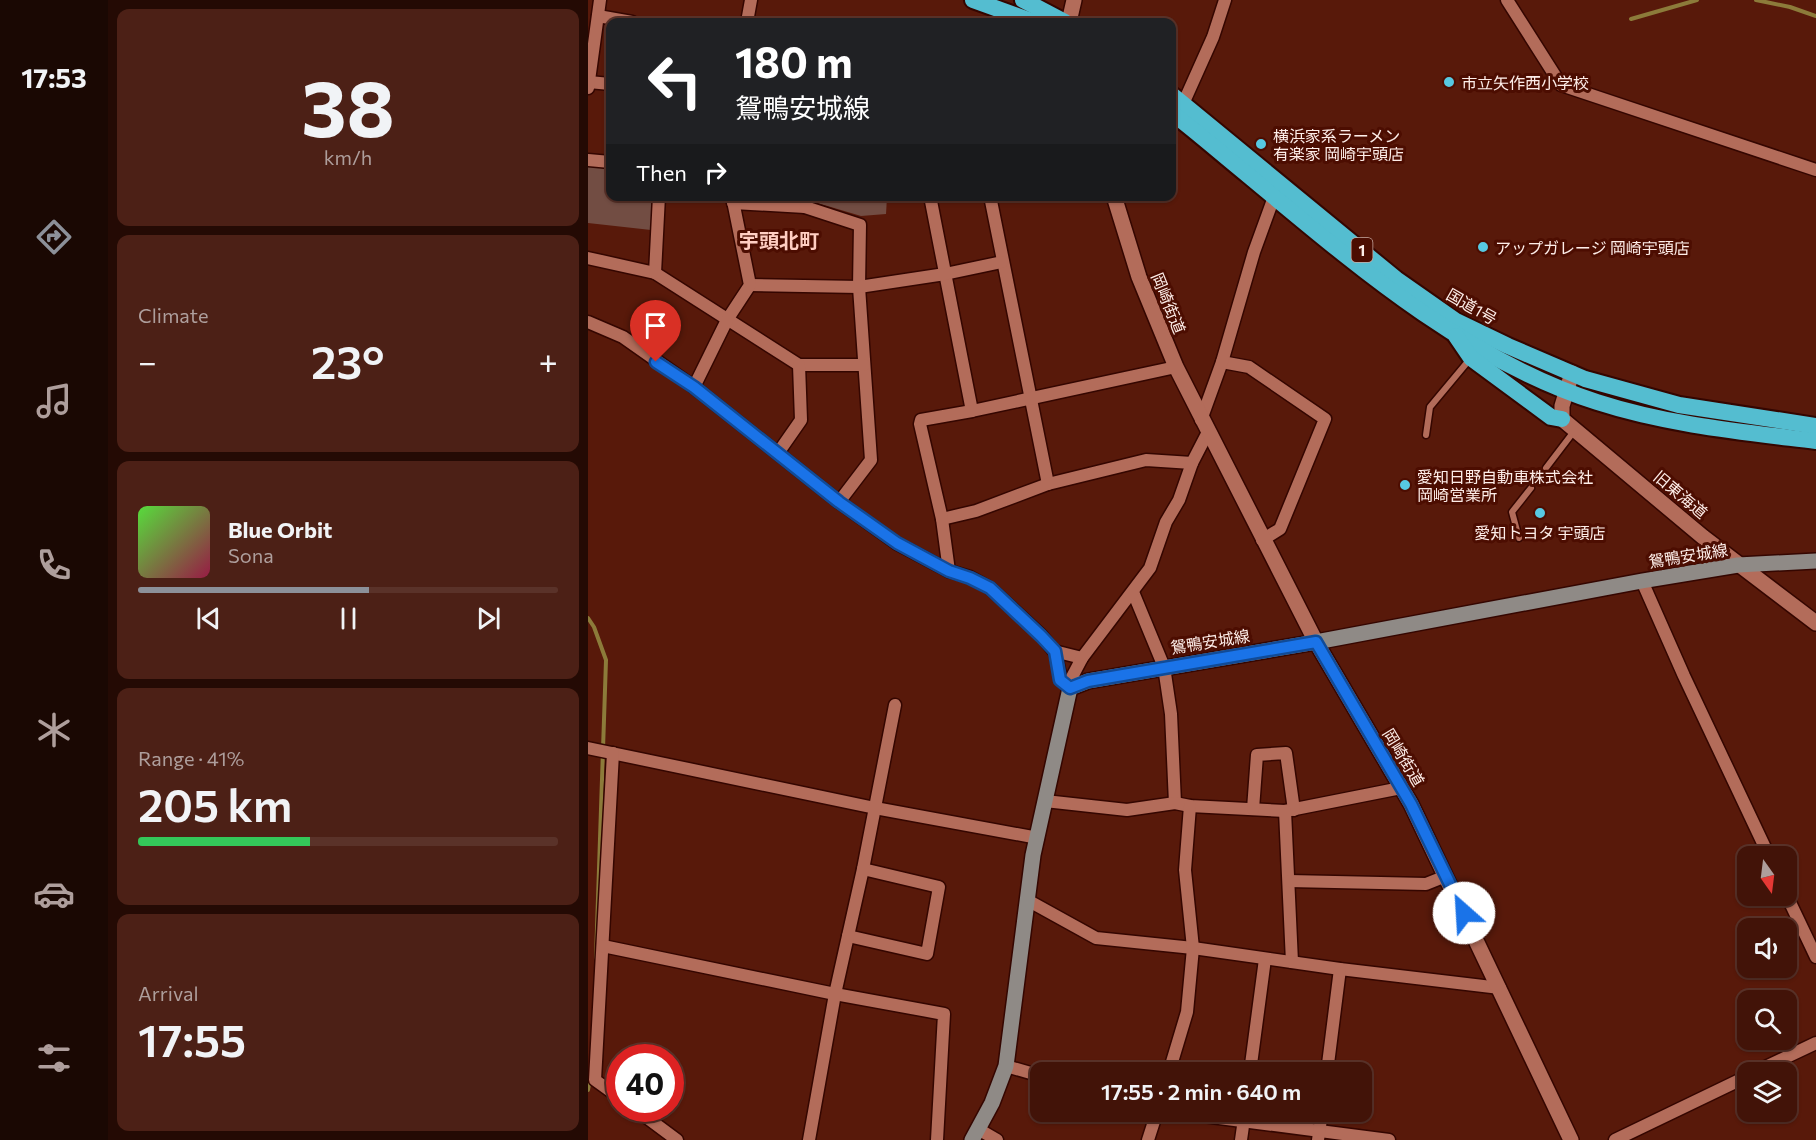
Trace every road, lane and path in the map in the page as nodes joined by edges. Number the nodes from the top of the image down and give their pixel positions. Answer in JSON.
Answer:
{"nodes":[{"id":1,"x":600,"y":0,"type":"edge"},
{"id":2,"x":751,"y":0,"type":"edge"},
{"id":3,"x":973,"y":0,"type":"edge"},
{"id":4,"x":1023,"y":0,"type":"edge"},
{"id":5,"x":1074,"y":0,"type":"edge"},
{"id":6,"x":1226,"y":0,"type":"edge"},
{"id":7,"x":1507,"y":0,"type":"edge"},
{"id":8,"x":598,"y":16,"type":"junction"},
{"id":9,"x":609,"y":18,"type":"edge"},
{"id":10,"x":748,"y":18,"type":"edge"},
{"id":11,"x":1022,"y":18,"type":"edge"},
{"id":12,"x":1059,"y":18,"type":"edge"},
{"id":13,"x":1068,"y":18,"type":"edge"},
{"id":14,"x":589,"y":82,"type":"edge"},
{"id":15,"x":606,"y":84,"type":"edge"},
{"id":16,"x":588,"y":87,"type":"edge"},
{"id":17,"x":1176,"y":102,"type":"edge"},
{"id":18,"x":1176,"y":105,"type":"edge"},
{"id":19,"x":1176,"y":105,"type":"edge"},
{"id":20,"x":588,"y":160,"type":"edge"},
{"id":21,"x":606,"y":162,"type":"edge"},
{"id":22,"x":1816,"y":170,"type":"edge"},
{"id":23,"x":1274,"y":197,"type":"junction"},
{"id":24,"x":659,"y":201,"type":"edge"},
{"id":25,"x":732,"y":201,"type":"edge"},
{"id":26,"x":769,"y":201,"type":"edge"},
{"id":27,"x":931,"y":201,"type":"edge"},
{"id":28,"x":991,"y":201,"type":"edge"},
{"id":29,"x":1116,"y":201,"type":"edge"},
{"id":30,"x":806,"y":202,"type":"edge"},
{"id":31,"x":588,"y":258,"type":"edge"},
{"id":32,"x":1002,"y":262,"type":"junction"},
{"id":33,"x":655,"y":273,"type":"junction"},
{"id":34,"x":945,"y":274,"type":"junction"},
{"id":35,"x":750,"y":285,"type":"junction"},
{"id":36,"x":859,"y":287,"type":"junction"},
{"id":37,"x":727,"y":320,"type":"junction"},
{"id":38,"x":588,"y":322,"type":"edge"},
{"id":39,"x":1455,"y":334,"type":"junction"},
{"id":40,"x":1471,"y":358,"type":"junction"},
{"id":41,"x":1222,"y":362,"type":"junction"},
{"id":42,"x":799,"y":365,"type":"junction"},
{"id":43,"x":864,"y":365,"type":"junction"},
{"id":44,"x":1176,"y":367,"type":"junction"},
{"id":45,"x":1572,"y":373,"type":"junction"},
{"id":46,"x":694,"y":387,"type":"junction"},
{"id":47,"x":1566,"y":391,"type":"junction"},
{"id":48,"x":1031,"y":398,"type":"junction"},
{"id":49,"x":972,"y":411,"type":"junction"},
{"id":50,"x":1569,"y":424,"type":"junction"},
{"id":51,"x":1205,"y":426,"type":"junction"},
{"id":52,"x":1816,"y":426,"type":"edge"},
{"id":53,"x":1426,"y":435,"type":"dead end"},
{"id":54,"x":1816,"y":441,"type":"edge"},
{"id":55,"x":778,"y":453,"type":"junction"},
{"id":56,"x":1192,"y":463,"type":"junction"},
{"id":57,"x":1546,"y":468,"type":"dead end"},
{"id":58,"x":1048,"y":484,"type":"junction"},
{"id":59,"x":1531,"y":488,"type":"dead end"},
{"id":60,"x":839,"y":502,"type":"junction"},
{"id":61,"x":942,"y":519,"type":"junction"},
{"id":62,"x":1519,"y":538,"type":"dead end"},
{"id":63,"x":1262,"y":540,"type":"junction"},
{"id":64,"x":1816,"y":561,"type":"edge"},
{"id":65,"x":1738,"y":565,"type":"junction"},
{"id":66,"x":949,"y":571,"type":"junction"},
{"id":67,"x":1642,"y":580,"type":"junction"},
{"id":68,"x":1133,"y":592,"type":"junction"},
{"id":69,"x":1816,"y":623,"type":"edge"},
{"id":70,"x":1316,"y":642,"type":"junction"},
{"id":71,"x":1055,"y":651,"type":"junction"},
{"id":72,"x":1083,"y":658,"type":"junction"},
{"id":73,"x":1164,"y":667,"type":"junction"},
{"id":74,"x":1070,"y":688,"type":"junction"},
{"id":75,"x":895,"y":705,"type":"dead end"},
{"id":76,"x":588,"y":747,"type":"edge"},
{"id":77,"x":608,"y":752,"type":"junction"},
{"id":78,"x":1401,"y":789,"type":"junction"},
{"id":79,"x":1045,"y":801,"type":"junction"},
{"id":80,"x":1175,"y":803,"type":"junction"},
{"id":81,"x":1190,"y":806,"type":"junction"},
{"id":82,"x":875,"y":808,"type":"junction"},
{"id":83,"x":1253,"y":809,"type":"junction"},
{"id":84,"x":1289,"y":810,"type":"junction"},
{"id":85,"x":1038,"y":837,"type":"junction"},
{"id":86,"x":1764,"y":846,"type":"edge"},
{"id":87,"x":863,"y":869,"type":"junction"},
{"id":88,"x":1446,"y":876,"type":"junction"},
{"id":89,"x":1289,"y":881,"type":"junction"},
{"id":90,"x":1029,"y":902,"type":"junction"},
{"id":91,"x":1792,"y":906,"type":"edge"},
{"id":92,"x":848,"y":936,"type":"junction"},
{"id":93,"x":603,"y":946,"type":"junction"},
{"id":94,"x":1194,"y":948,"type":"junction"},
{"id":95,"x":1816,"y":957,"type":"edge"},
{"id":96,"x":1264,"y":959,"type":"junction"},
{"id":97,"x":1292,"y":962,"type":"junction"},
{"id":98,"x":1340,"y":969,"type":"junction"},
{"id":99,"x":1500,"y":988,"type":"junction"},
{"id":100,"x":835,"y":994,"type":"junction"},
{"id":101,"x":1816,"y":1043,"type":"edge"},
{"id":102,"x":1172,"y":1062,"type":"edge"},
{"id":103,"x":1251,"y":1062,"type":"edge"},
{"id":104,"x":1328,"y":1062,"type":"edge"},
{"id":105,"x":1776,"y":1062,"type":"edge"},
{"id":106,"x":1006,"y":1066,"type":"junction"},
{"id":107,"x":1030,"y":1073,"type":"edge"},
{"id":108,"x":1737,"y":1081,"type":"edge"},
{"id":109,"x":606,"y":1088,"type":"edge"},
{"id":110,"x":653,"y":1122,"type":"edge"},
{"id":111,"x":1154,"y":1122,"type":"edge"},
{"id":112,"x":1243,"y":1122,"type":"edge"},
{"id":113,"x":1268,"y":1122,"type":"edge"},
{"id":114,"x":975,"y":1135,"type":"edge"},
{"id":115,"x":1319,"y":1135,"type":"edge"},
{"id":116,"x":677,"y":1140,"type":"edge"},
{"id":117,"x":809,"y":1140,"type":"edge"},
{"id":118,"x":937,"y":1140,"type":"edge"},
{"id":119,"x":997,"y":1140,"type":"edge"},
{"id":120,"x":1148,"y":1140,"type":"edge"},
{"id":121,"x":1241,"y":1140,"type":"edge"},
{"id":122,"x":1389,"y":1140,"type":"edge"},
{"id":123,"x":1571,"y":1140,"type":"edge"},
{"id":124,"x":1615,"y":1140,"type":"edge"}],
"edges":[{"from":1,"to":8,"type":"street"},
{"from":2,"to":10,"type":"street"},
{"from":3,"to":11,"type":"highway"},
{"from":4,"to":12,"type":"highway"},
{"from":5,"to":13,"type":"street"},
{"from":6,"to":17,"type":"street"},
{"from":7,"to":22,"type":"street"},
{"from":8,"to":9,"type":"street"},
{"from":8,"to":14,"type":"street"},
{"from":14,"to":15,"type":"street"},
{"from":14,"to":16,"type":"street"},
{"from":18,"to":23,"type":"highway","name":"国道1号","number":"1"},
{"from":19,"to":45,"type":"highway","name":"国道1号","number":"1"},
{"from":20,"to":21,"type":"street"},
{"from":23,"to":39,"type":"highway","name":"国道1号","number":"1"},
{"from":23,"to":41,"type":"street"},
{"from":24,"to":33,"type":"street"},
{"from":25,"to":35,"type":"street"},
{"from":26,"to":30,"type":"street"},
{"from":27,"to":34,"type":"street"},
{"from":28,"to":32,"type":"street"},
{"from":29,"to":44,"type":"street","name":"岡崎街道"},
{"from":30,"to":36,"type":"street"},
{"from":31,"to":33,"type":"street"},
{"from":32,"to":34,"type":"street"},
{"from":32,"to":48,"type":"street"},
{"from":33,"to":37,"type":"street"},
{"from":34,"to":36,"type":"street"},
{"from":34,"to":49,"type":"street"},
{"from":35,"to":36,"type":"street"},
{"from":35,"to":37,"type":"street"},
{"from":36,"to":43,"type":"street"},
{"from":37,"to":42,"type":"street"},
{"from":37,"to":46,"type":"street"},
{"from":38,"to":46,"type":"street"},
{"from":39,"to":40,"type":"highway"},
{"from":39,"to":47,"type":"highway","name":"国道1号","number":"1"},
{"from":40,"to":50,"type":"highway"},
{"from":40,"to":53,"type":"lane"},
{"from":41,"to":51,"type":"street"},
{"from":41,"to":63,"type":"street"},
{"from":42,"to":43,"type":"street"},
{"from":42,"to":55,"type":"street"},
{"from":43,"to":60,"type":"street"},
{"from":44,"to":48,"type":"street"},
{"from":44,"to":51,"type":"street","name":"岡崎街道"},
{"from":45,"to":47,"type":"street"},
{"from":45,"to":52,"type":"highway","name":"国道1号","number":"1"},
{"from":46,"to":55,"type":"street"},
{"from":47,"to":50,"type":"street"},
{"from":47,"to":54,"type":"highway","name":"国道1号","number":"1"},
{"from":48,"to":49,"type":"street"},
{"from":48,"to":58,"type":"street"},
{"from":49,"to":61,"type":"street"},
{"from":50,"to":57,"type":"lane"},
{"from":50,"to":65,"type":"street","name":"旧東海道"},
{"from":51,"to":56,"type":"street"},
{"from":51,"to":63,"type":"street","name":"岡崎街道"},
{"from":55,"to":60,"type":"street"},
{"from":56,"to":58,"type":"street"},
{"from":56,"to":68,"type":"street"},
{"from":58,"to":61,"type":"street"},
{"from":59,"to":62,"type":"lane"},
{"from":60,"to":66,"type":"street"},
{"from":61,"to":66,"type":"street"},
{"from":63,"to":70,"type":"street","name":"岡崎街道"},
{"from":64,"to":65,"type":"main road","name":"鴛鴨安城線"},
{"from":65,"to":67,"type":"main road","name":"鴛鴨安城線"},
{"from":65,"to":69,"type":"street","name":"旧東海道"},
{"from":66,"to":71,"type":"street"},
{"from":67,"to":70,"type":"main road","name":"鴛鴨安城線"},
{"from":67,"to":86,"type":"street"},
{"from":68,"to":72,"type":"street"},
{"from":68,"to":73,"type":"street"},
{"from":70,"to":73,"type":"main road","name":"鴛鴨安城線"},
{"from":70,"to":78,"type":"street","name":"岡崎街道"},
{"from":71,"to":72,"type":"street"},
{"from":71,"to":74,"type":"street"},
{"from":72,"to":74,"type":"street"},
{"from":73,"to":74,"type":"main road","name":"鴛鴨安城線"},
{"from":73,"to":80,"type":"street"},
{"from":74,"to":79,"type":"main road"},
{"from":75,"to":82,"type":"street"},
{"from":76,"to":77,"type":"street"},
{"from":77,"to":82,"type":"street"},
{"from":77,"to":93,"type":"street"},
{"from":78,"to":84,"type":"street"},
{"from":78,"to":88,"type":"street","name":"岡崎街道"},
{"from":79,"to":80,"type":"street"},
{"from":79,"to":85,"type":"main road"},
{"from":80,"to":81,"type":"street"},
{"from":81,"to":83,"type":"street"},
{"from":81,"to":94,"type":"street"},
{"from":82,"to":85,"type":"street"},
{"from":82,"to":87,"type":"street"},
{"from":83,"to":84,"type":"street"},
{"from":83,"to":84,"type":"street"},
{"from":84,"to":89,"type":"street"},
{"from":85,"to":90,"type":"main road"},
{"from":87,"to":92,"type":"street"},
{"from":87,"to":92,"type":"street"},
{"from":88,"to":89,"type":"street"},
{"from":88,"to":99,"type":"street","name":"岡崎街道"},
{"from":89,"to":97,"type":"street"},
{"from":90,"to":94,"type":"street"},
{"from":90,"to":106,"type":"main road"},
{"from":91,"to":95,"type":"street"},
{"from":92,"to":100,"type":"street"},
{"from":93,"to":100,"type":"street"},
{"from":93,"to":109,"type":"street"},
{"from":94,"to":96,"type":"street"},
{"from":94,"to":102,"type":"street"},
{"from":96,"to":97,"type":"street"},
{"from":96,"to":103,"type":"street"},
{"from":97,"to":98,"type":"street"},
{"from":98,"to":99,"type":"street"},
{"from":98,"to":104,"type":"street"},
{"from":99,"to":123,"type":"street","name":"岡崎街道"},
{"from":100,"to":117,"type":"street"},
{"from":100,"to":118,"type":"street"},
{"from":101,"to":105,"type":"street"},
{"from":106,"to":107,"type":"street"},
{"from":106,"to":114,"type":"main road"},
{"from":108,"to":124,"type":"street"},
{"from":110,"to":116,"type":"street"},
{"from":111,"to":120,"type":"street"},
{"from":112,"to":121,"type":"street"},
{"from":113,"to":115,"type":"street"},
{"from":114,"to":119,"type":"street"},
{"from":115,"to":122,"type":"street"}]}
